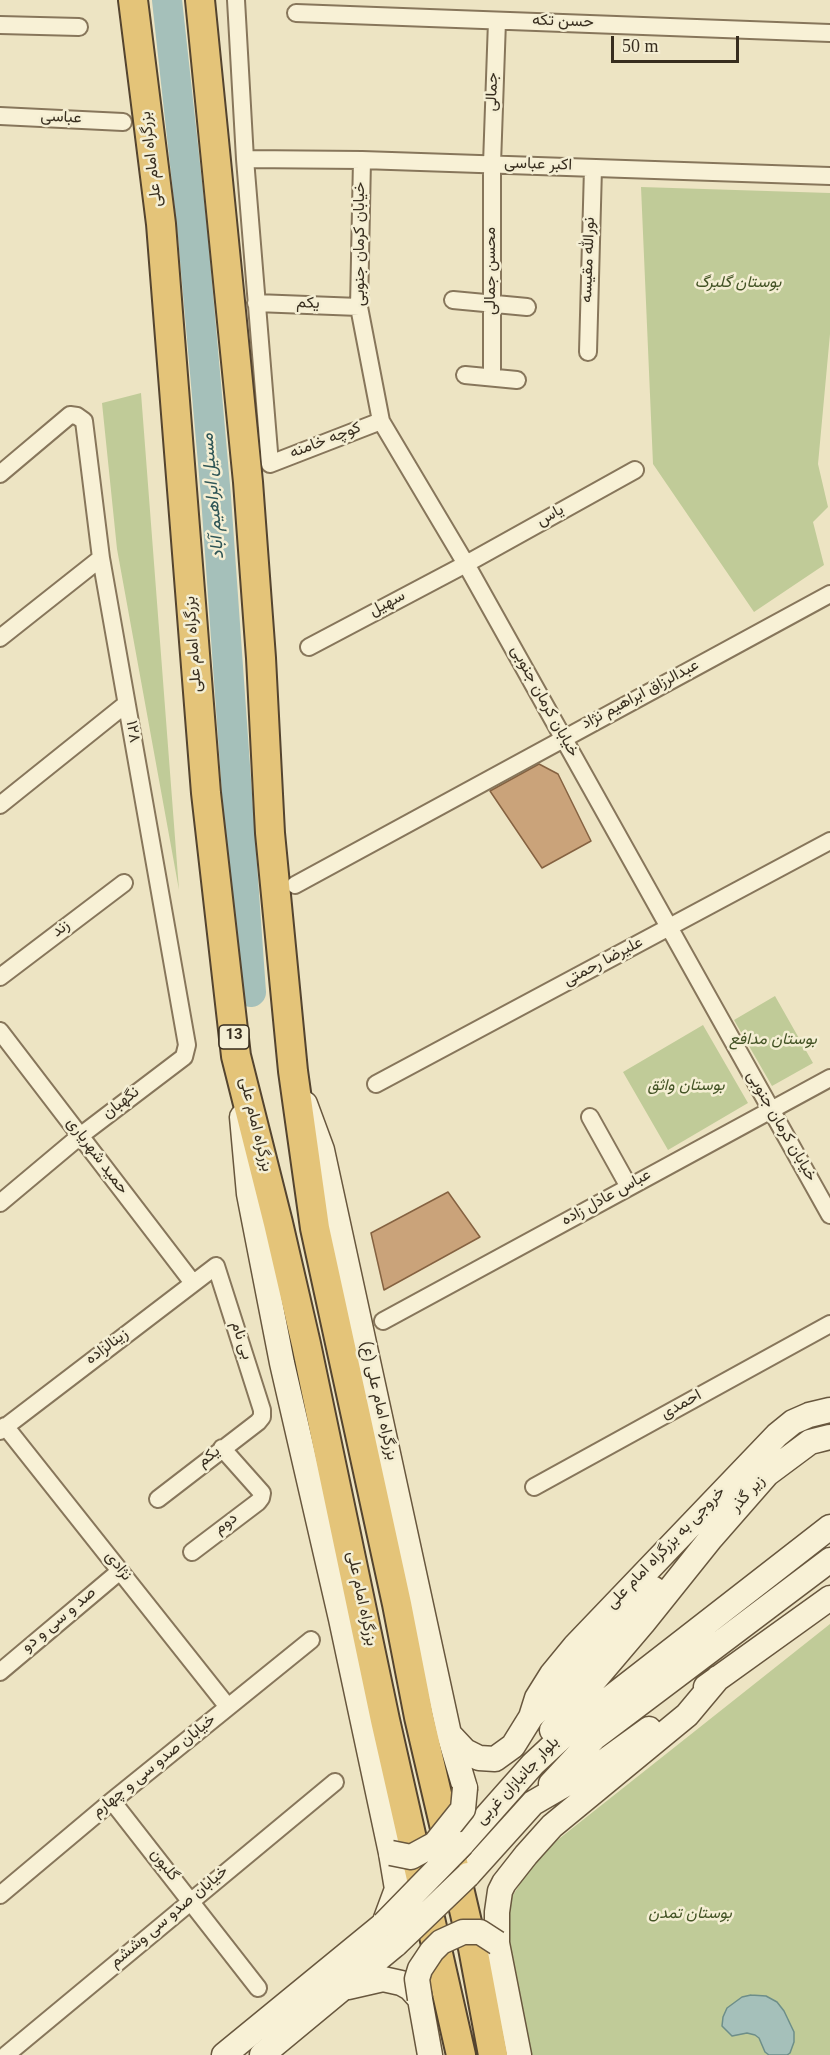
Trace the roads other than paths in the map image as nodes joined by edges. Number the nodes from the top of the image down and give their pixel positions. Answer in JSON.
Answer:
{"nodes":[{"id":1,"x":133,"y":0,"type":"edge"},
{"id":2,"x":200,"y":0,"type":"edge"},
{"id":3,"x":236,"y":0,"type":"edge"},
{"id":4,"x":296,"y":13,"type":"dead end"},
{"id":5,"x":497,"y":21,"type":"junction"},
{"id":6,"x":0,"y":25,"type":"edge"},
{"id":7,"x":79,"y":27,"type":"dead end"},
{"id":8,"x":830,"y":33,"type":"edge"},
{"id":9,"x":0,"y":116,"type":"edge"},
{"id":10,"x":123,"y":122,"type":"dead end"},
{"id":11,"x":245,"y":159,"type":"junction"},
{"id":12,"x":362,"y":160,"type":"junction"},
{"id":13,"x":492,"y":164,"type":"junction"},
{"id":14,"x":593,"y":168,"type":"junction"},
{"id":15,"x":830,"y":176,"type":"edge"},
{"id":16,"x":453,"y":300,"type":"dead end"},
{"id":17,"x":256,"y":303,"type":"junction"},
{"id":18,"x":492,"y":305,"type":"junction"},
{"id":19,"x":359,"y":307,"type":"junction"},
{"id":20,"x":527,"y":307,"type":"dead end"},
{"id":21,"x":588,"y":352,"type":"dead end"},
{"id":22,"x":465,"y":375,"type":"dead end"},
{"id":23,"x":492,"y":377,"type":"junction"},
{"id":24,"x":517,"y":380,"type":"dead end"},
{"id":25,"x":381,"y":421,"type":"junction"},
{"id":26,"x":635,"y":470,"type":"dead end"},
{"id":27,"x":0,"y":474,"type":"edge"},
{"id":28,"x":101,"y":558,"type":"junction"},
{"id":29,"x":466,"y":564,"type":"junction"},
{"id":30,"x":830,"y":594,"type":"edge"},
{"id":31,"x":0,"y":638,"type":"edge"},
{"id":32,"x":309,"y":647,"type":"dead end"},
{"id":33,"x":126,"y":704,"type":"junction"},
{"id":34,"x":563,"y":738,"type":"junction"},
{"id":35,"x":0,"y":806,"type":"edge"},
{"id":36,"x":830,"y":841,"type":"edge"},
{"id":37,"x":124,"y":883,"type":"dead end"},
{"id":38,"x":295,"y":885,"type":"dead end"},
{"id":39,"x":669,"y":928,"type":"junction"},
{"id":40,"x":0,"y":977,"type":"edge"},
{"id":41,"x":0,"y":1031,"type":"edge"},
{"id":42,"x":186,"y":1051,"type":"joint"},
{"id":43,"x":236,"y":1056,"type":"junction"},
{"id":44,"x":292,"y":1071,"type":"junction"},
{"id":45,"x":830,"y":1078,"type":"edge"},
{"id":46,"x":376,"y":1084,"type":"dead end"},
{"id":47,"x":770,"y":1110,"type":"junction"},
{"id":48,"x":590,"y":1117,"type":"dead end"},
{"id":49,"x":80,"y":1136,"type":"junction"},
{"id":50,"x":629,"y":1187,"type":"junction"},
{"id":51,"x":0,"y":1203,"type":"edge"},
{"id":52,"x":830,"y":1215,"type":"edge"},
{"id":53,"x":216,"y":1266,"type":"joint"},
{"id":54,"x":193,"y":1283,"type":"junction"},
{"id":55,"x":383,"y":1321,"type":"dead end"},
{"id":56,"x":830,"y":1324,"type":"edge"},
{"id":57,"x":830,"y":1410,"type":"edge"},
{"id":58,"x":262,"y":1417,"type":"joint"},
{"id":59,"x":3,"y":1429,"type":"edge"},
{"id":60,"x":830,"y":1437,"type":"edge"},
{"id":61,"x":222,"y":1448,"type":"junction"},
{"id":62,"x":534,"y":1488,"type":"dead end"},
{"id":63,"x":158,"y":1499,"type":"dead end"},
{"id":64,"x":830,"y":1527,"type":"edge"},
{"id":65,"x":192,"y":1552,"type":"dead end"},
{"id":66,"x":830,"y":1560,"type":"edge"},
{"id":67,"x":120,"y":1571,"type":"junction"},
{"id":68,"x":684,"y":1572,"type":"junction"},
{"id":69,"x":830,"y":1598,"type":"edge"},
{"id":70,"x":311,"y":1640,"type":"dead end"},
{"id":71,"x":0,"y":1672,"type":"edge"},
{"id":72,"x":718,"y":1678,"type":"junction"},
{"id":73,"x":228,"y":1707,"type":"junction"},
{"id":74,"x":531,"y":1718,"type":"junction"},
{"id":75,"x":449,"y":1734,"type":"junction"},
{"id":76,"x":533,"y":1764,"type":"junction"},
{"id":77,"x":335,"y":1782,"type":"dead end"},
{"id":78,"x":112,"y":1802,"type":"junction"},
{"id":79,"x":532,"y":1803,"type":"junction"},
{"id":80,"x":391,"y":1853,"type":"junction"},
{"id":81,"x":0,"y":1895,"type":"edge"},
{"id":82,"x":190,"y":1901,"type":"junction"},
{"id":83,"x":390,"y":1934,"type":"junction"},
{"id":84,"x":497,"y":1943,"type":"junction"},
{"id":85,"x":258,"y":1988,"type":"dead end"},
{"id":86,"x":343,"y":1989,"type":"junction"},
{"id":87,"x":420,"y":1999,"type":"junction"},
{"id":88,"x":6,"y":2055,"type":"edge"},
{"id":89,"x":224,"y":2055,"type":"edge"},
{"id":90,"x":262,"y":2055,"type":"edge"},
{"id":91,"x":430,"y":2055,"type":"edge"},
{"id":92,"x":461,"y":2055,"type":"edge"},
{"id":93,"x":493,"y":2055,"type":"edge"},
{"id":94,"x":519,"y":2055,"type":"edge"}],
"edges":[{"from":1,"to":43,"type":"highway","name":"بزرگراه امام علی","number":"13"},
{"from":2,"to":44,"type":"highway"},
{"from":3,"to":11,"type":"street"},
{"from":4,"to":5,"type":"street","name":"حسن تکه"},
{"from":5,"to":8,"type":"street","name":"حسن تکه"},
{"from":5,"to":13,"type":"street","name":"جمالی"},
{"from":6,"to":7,"type":"street"},
{"from":9,"to":10,"type":"street","name":"عباسی"},
{"from":11,"to":12,"type":"street","name":"اکبر عباسی"},
{"from":11,"to":17,"type":"street"},
{"from":12,"to":13,"type":"street","name":"اکبر عباسی"},
{"from":12,"to":19,"type":"street","name":"خیابان کرمان جنوبی"},
{"from":13,"to":14,"type":"street","name":"اکبر عباسی"},
{"from":13,"to":18,"type":"street","name":"محسن جمالی"},
{"from":14,"to":15,"type":"street","name":"اکبر عباسی"},
{"from":14,"to":21,"type":"street","name":"نورالله مقیسه"},
{"from":16,"to":18,"type":"street"},
{"from":17,"to":19,"type":"street","name":"یکم"},
{"from":17,"to":25,"type":"street","name":"کوچه خامنه"},
{"from":18,"to":20,"type":"street"},
{"from":18,"to":23,"type":"street","name":"محسن جمالی"},
{"from":19,"to":25,"type":"street","name":"خیابان کرمان جنوبی"},
{"from":22,"to":23,"type":"street"},
{"from":23,"to":24,"type":"street"},
{"from":25,"to":29,"type":"street","name":"خیابان کرمان جنوبی"},
{"from":26,"to":29,"type":"street","name":"یاس"},
{"from":27,"to":28,"type":"street","name":"۱۲۸"},
{"from":28,"to":31,"type":"street"},
{"from":28,"to":33,"type":"street","name":"۱۲۸"},
{"from":29,"to":32,"type":"street","name":"سهیل"},
{"from":29,"to":34,"type":"street","name":"خیابان کرمان جنوبی"},
{"from":30,"to":34,"type":"street","name":"عبدالرزاق ابراهیم نژاد"},
{"from":33,"to":35,"type":"street"},
{"from":33,"to":42,"type":"street","name":"۱۲۸"},
{"from":34,"to":38,"type":"street","name":"عبدالرزاق ابراهیم نژاد"},
{"from":34,"to":39,"type":"street","name":"خیابان کرمان جنوبی"},
{"from":36,"to":39,"type":"street","name":"علیرضا رحمتی"},
{"from":37,"to":40,"type":"street","name":"زند"},
{"from":39,"to":46,"type":"street","name":"علیرضا رحمتی"},
{"from":39,"to":47,"type":"street","name":"خیابان کرمان جنوبی"},
{"from":41,"to":49,"type":"street","name":"حمید شهریاری"},
{"from":42,"to":49,"type":"street","name":"نگهبان"},
{"from":43,"to":80,"type":"main road"},
{"from":43,"to":92,"type":"highway","name":"بزرگراه امام علی","number":"13"},
{"from":44,"to":75,"type":"main road","name":"بزرگراه امام علی (ع)"},
{"from":44,"to":93,"type":"highway"},
{"from":45,"to":47,"type":"street","name":"عباس عادل زاده"},
{"from":47,"to":50,"type":"street","name":"عباس عادل زاده"},
{"from":47,"to":52,"type":"street","name":"خیابان کرمان جنوبی"},
{"from":48,"to":50,"type":"street"},
{"from":49,"to":51,"type":"street","name":"نگهبان"},
{"from":49,"to":54,"type":"street","name":"حمید شهریاری"},
{"from":50,"to":55,"type":"street","name":"عباس عادل زاده"},
{"from":53,"to":54,"type":"street","name":"زینالزاده"},
{"from":53,"to":58,"type":"street","name":"بی نام"},
{"from":54,"to":59,"type":"street","name":"زینالزاده"},
{"from":56,"to":62,"type":"street","name":"احمدی"},
{"from":57,"to":74,"type":"main road","name":"خروجی به بزرگراه امام علی"},
{"from":58,"to":61,"type":"street","name":"یکم"},
{"from":59,"to":67,"type":"street","name":"نژادی"},
{"from":60,"to":68,"type":"main road","name":"زیر گذر"},
{"from":61,"to":63,"type":"street","name":"یکم"},
{"from":61,"to":65,"type":"street","name":"دوم"},
{"from":64,"to":76,"type":"main road","name":"بلوار جانبازان غربی"},
{"from":66,"to":79,"type":"main road","name":"بلوار جانبازان غربی"},
{"from":67,"to":71,"type":"street","name":"صد و سی و دو"},
{"from":67,"to":73,"type":"street","name":"نژادی"},
{"from":68,"to":74,"type":"main road"},
{"from":68,"to":76,"type":"main road","name":"زیر گذر"},
{"from":69,"to":72,"type":"main road"},
{"from":70,"to":73,"type":"street","name":"خیابان صدو سی و چهارم"},
{"from":72,"to":79,"type":"main road","name":"بلوار جانبازان غربی"},
{"from":72,"to":84,"type":"main road"},
{"from":73,"to":78,"type":"street","name":"خیابان صدو سی و چهارم"},
{"from":74,"to":75,"type":"main road"},
{"from":75,"to":80,"type":"main road","name":"بزرگراه امام علی (ع)","bridge":true},
{"from":76,"to":83,"type":"main road","name":"بلوار جانبازان غربی","bridge":true},
{"from":77,"to":82,"type":"street","name":"خیابان صدو سی وششم"},
{"from":78,"to":81,"type":"street","name":"خیابان صدو سی و چهارم"},
{"from":78,"to":82,"type":"street","name":"گلبون"},
{"from":79,"to":83,"type":"main road","name":"بلوار جانبازان غربی","bridge":true},
{"from":80,"to":83,"type":"main road"},
{"from":82,"to":85,"type":"street","name":"گلبون"},
{"from":82,"to":88,"type":"street","name":"خیابان صدو سی وششم"},
{"from":83,"to":86,"type":"main road","name":"بلوار جانبازان غربی"},
{"from":83,"to":89,"type":"main road","name":"بلوار جانبازان غربی"},
{"from":84,"to":87,"type":"main road","bridge":true},
{"from":84,"to":94,"type":"main road"},
{"from":86,"to":87,"type":"main road"},
{"from":86,"to":90,"type":"main road","name":"بلوار جانبازان غربی"},
{"from":87,"to":91,"type":"main road"}]}
